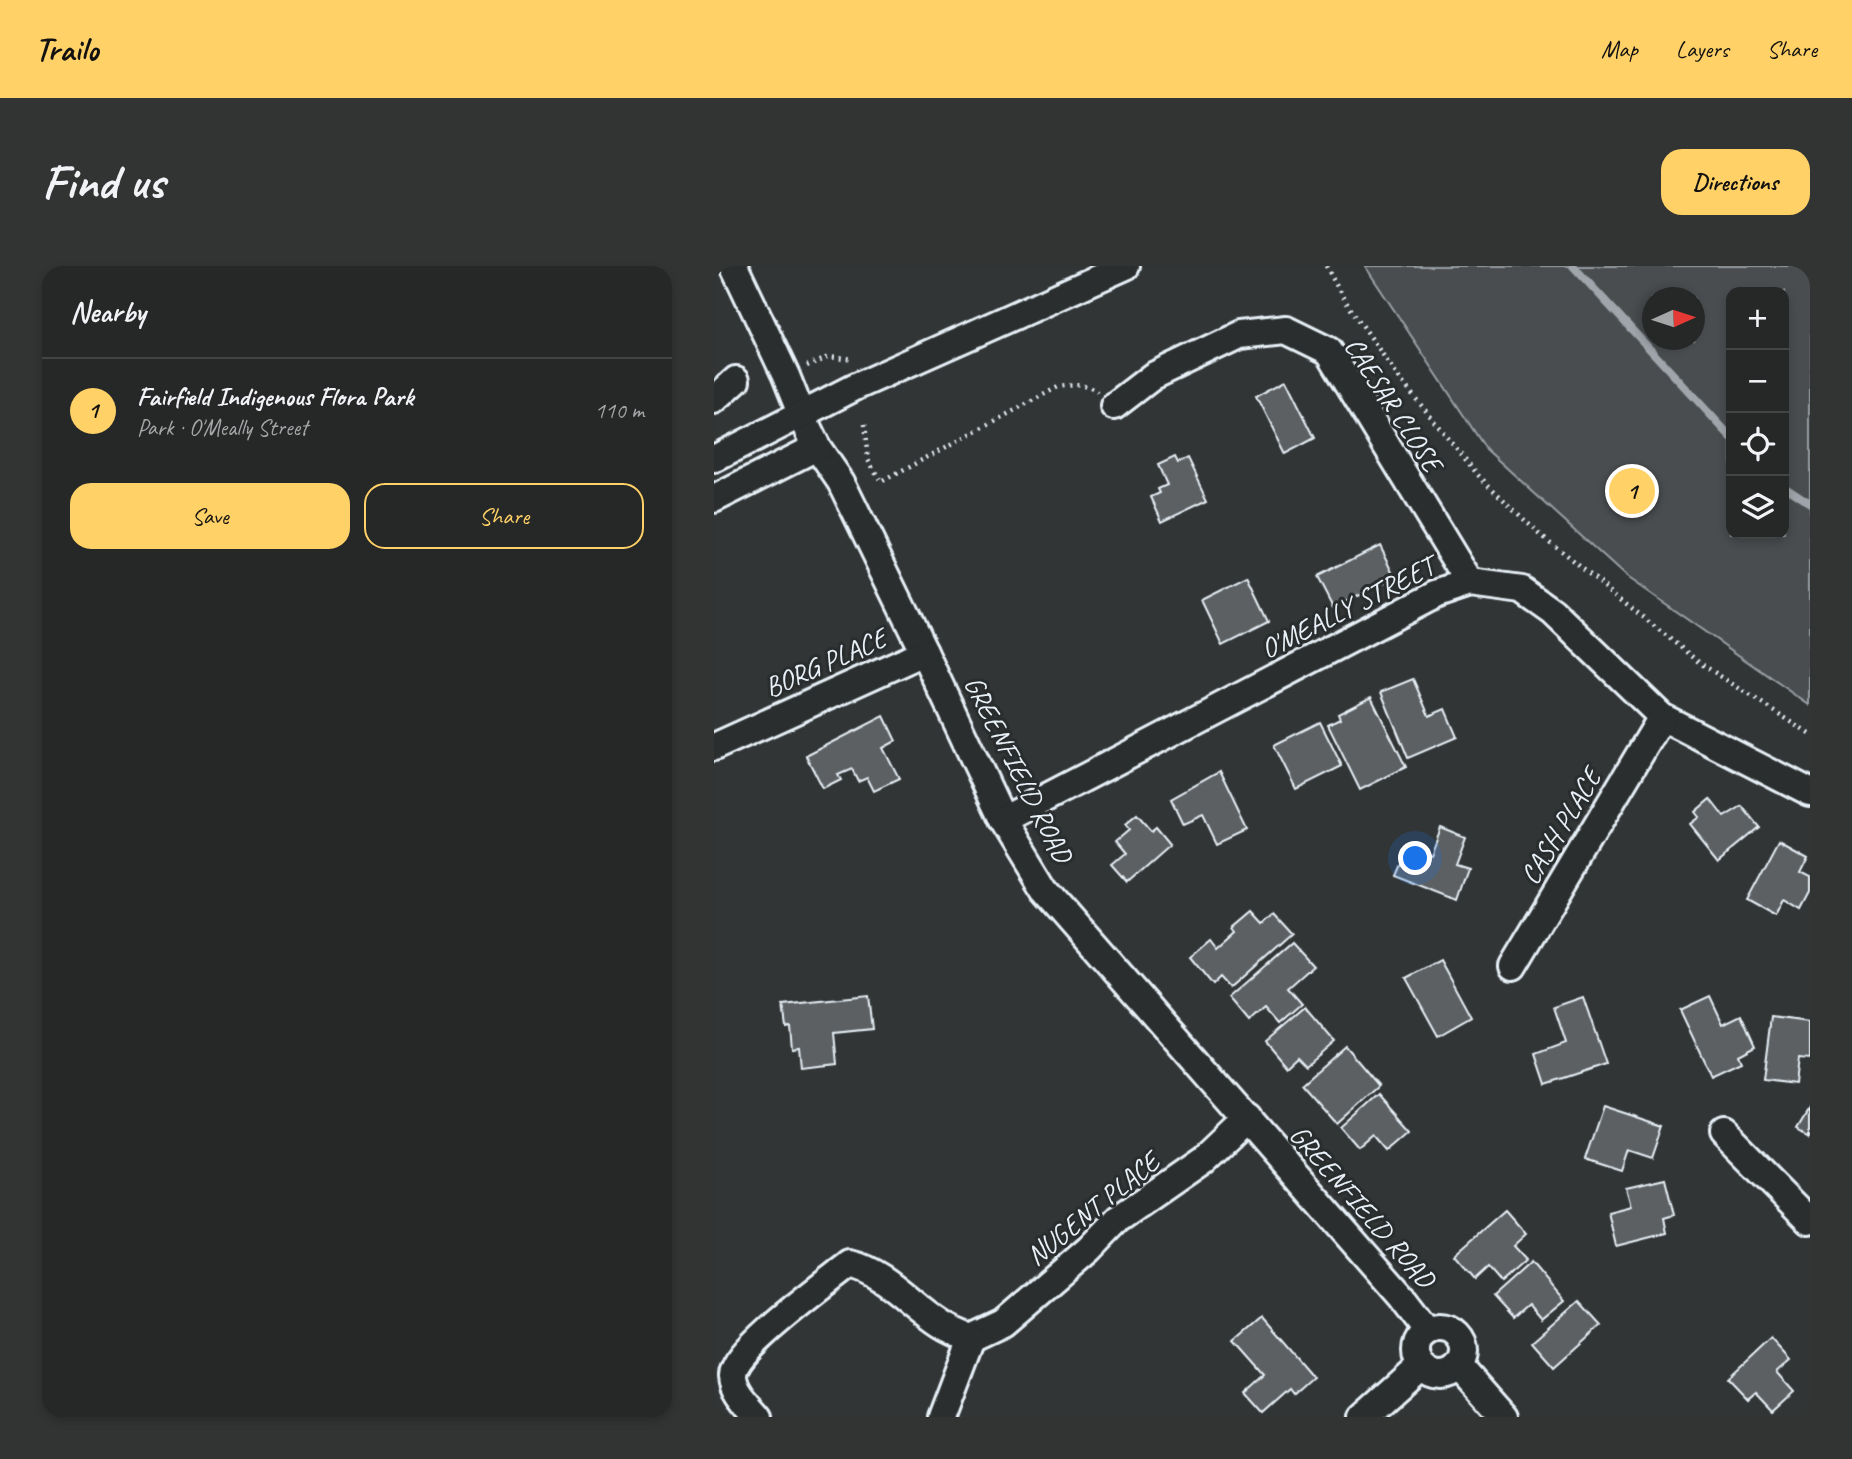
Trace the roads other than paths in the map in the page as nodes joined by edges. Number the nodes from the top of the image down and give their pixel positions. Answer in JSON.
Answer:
{"nodes":[{"id":1,"x":734,"y":266,"type":"edge"},
{"id":2,"x":1126,"y":266,"type":"edge"},
{"id":3,"x":736,"y":380,"type":"dead end"},
{"id":4,"x":714,"y":400,"type":"edge"},
{"id":5,"x":1114,"y":406,"type":"road end"},
{"id":6,"x":802,"y":416,"type":"junction"},
{"id":7,"x":817,"y":447,"type":"junction"},
{"id":8,"x":714,"y":459,"type":"edge"},
{"id":9,"x":714,"y":499,"type":"edge"},
{"id":10,"x":1470,"y":583,"type":"junction"},
{"id":11,"x":925,"y":652,"type":"junction"},
{"id":12,"x":1662,"y":717,"type":"junction"},
{"id":13,"x":714,"y":747,"type":"edge"},
{"id":14,"x":1810,"y":793,"type":"edge"},
{"id":15,"x":1003,"y":820,"type":"junction"},
{"id":16,"x":1513,"y":966,"type":"dead end"},
{"id":17,"x":1247,"y":1118,"type":"junction"},
{"id":18,"x":1724,"y":1134,"type":"dead end"},
{"id":19,"x":1810,"y":1222,"type":"edge"},
{"id":20,"x":1428,"y":1331,"type":"junction"},
{"id":21,"x":971,"y":1338,"type":"junction"},
{"id":22,"x":1421,"y":1366,"type":"junction"},
{"id":23,"x":1459,"y":1366,"type":"junction"},
{"id":24,"x":759,"y":1417,"type":"edge"},
{"id":25,"x":941,"y":1417,"type":"edge"},
{"id":26,"x":1364,"y":1417,"type":"edge"},
{"id":27,"x":1504,"y":1417,"type":"edge"}],
"edges":[{"from":1,"to":6,"type":"street","name":"GREENFIELD ROAD"},
{"from":2,"to":6,"type":"street"},
{"from":3,"to":4,"type":"street"},
{"from":5,"to":10,"type":"street","name":"CAESAR CLOSE"},
{"from":6,"to":7,"type":"street","name":"GREENFIELD ROAD"},
{"from":6,"to":8,"type":"street"},
{"from":7,"to":9,"type":"street"},
{"from":7,"to":11,"type":"street","name":"GREENFIELD ROAD"},
{"from":10,"to":12,"type":"street","name":"O'MEALLY STREET"},
{"from":10,"to":15,"type":"street","name":"O'MEALLY STREET"},
{"from":11,"to":13,"type":"street","name":"BORG PLACE"},
{"from":11,"to":15,"type":"street","name":"GREENFIELD ROAD"},
{"from":12,"to":14,"type":"street","name":"O'MEALLY STREET"},
{"from":12,"to":16,"type":"street","name":"CASH PLACE"},
{"from":15,"to":17,"type":"street","name":"GREENFIELD ROAD"},
{"from":17,"to":20,"type":"street","name":"GREENFIELD ROAD"},
{"from":17,"to":21,"type":"street","name":"NUGENT PLACE"},
{"from":18,"to":19,"type":"street"},
{"from":20,"to":22,"type":"street"},
{"from":20,"to":23,"type":"street"},
{"from":21,"to":24,"type":"street"},
{"from":21,"to":25,"type":"street"},
{"from":22,"to":23,"type":"street"},
{"from":22,"to":26,"type":"street"},
{"from":23,"to":27,"type":"street"}]}
